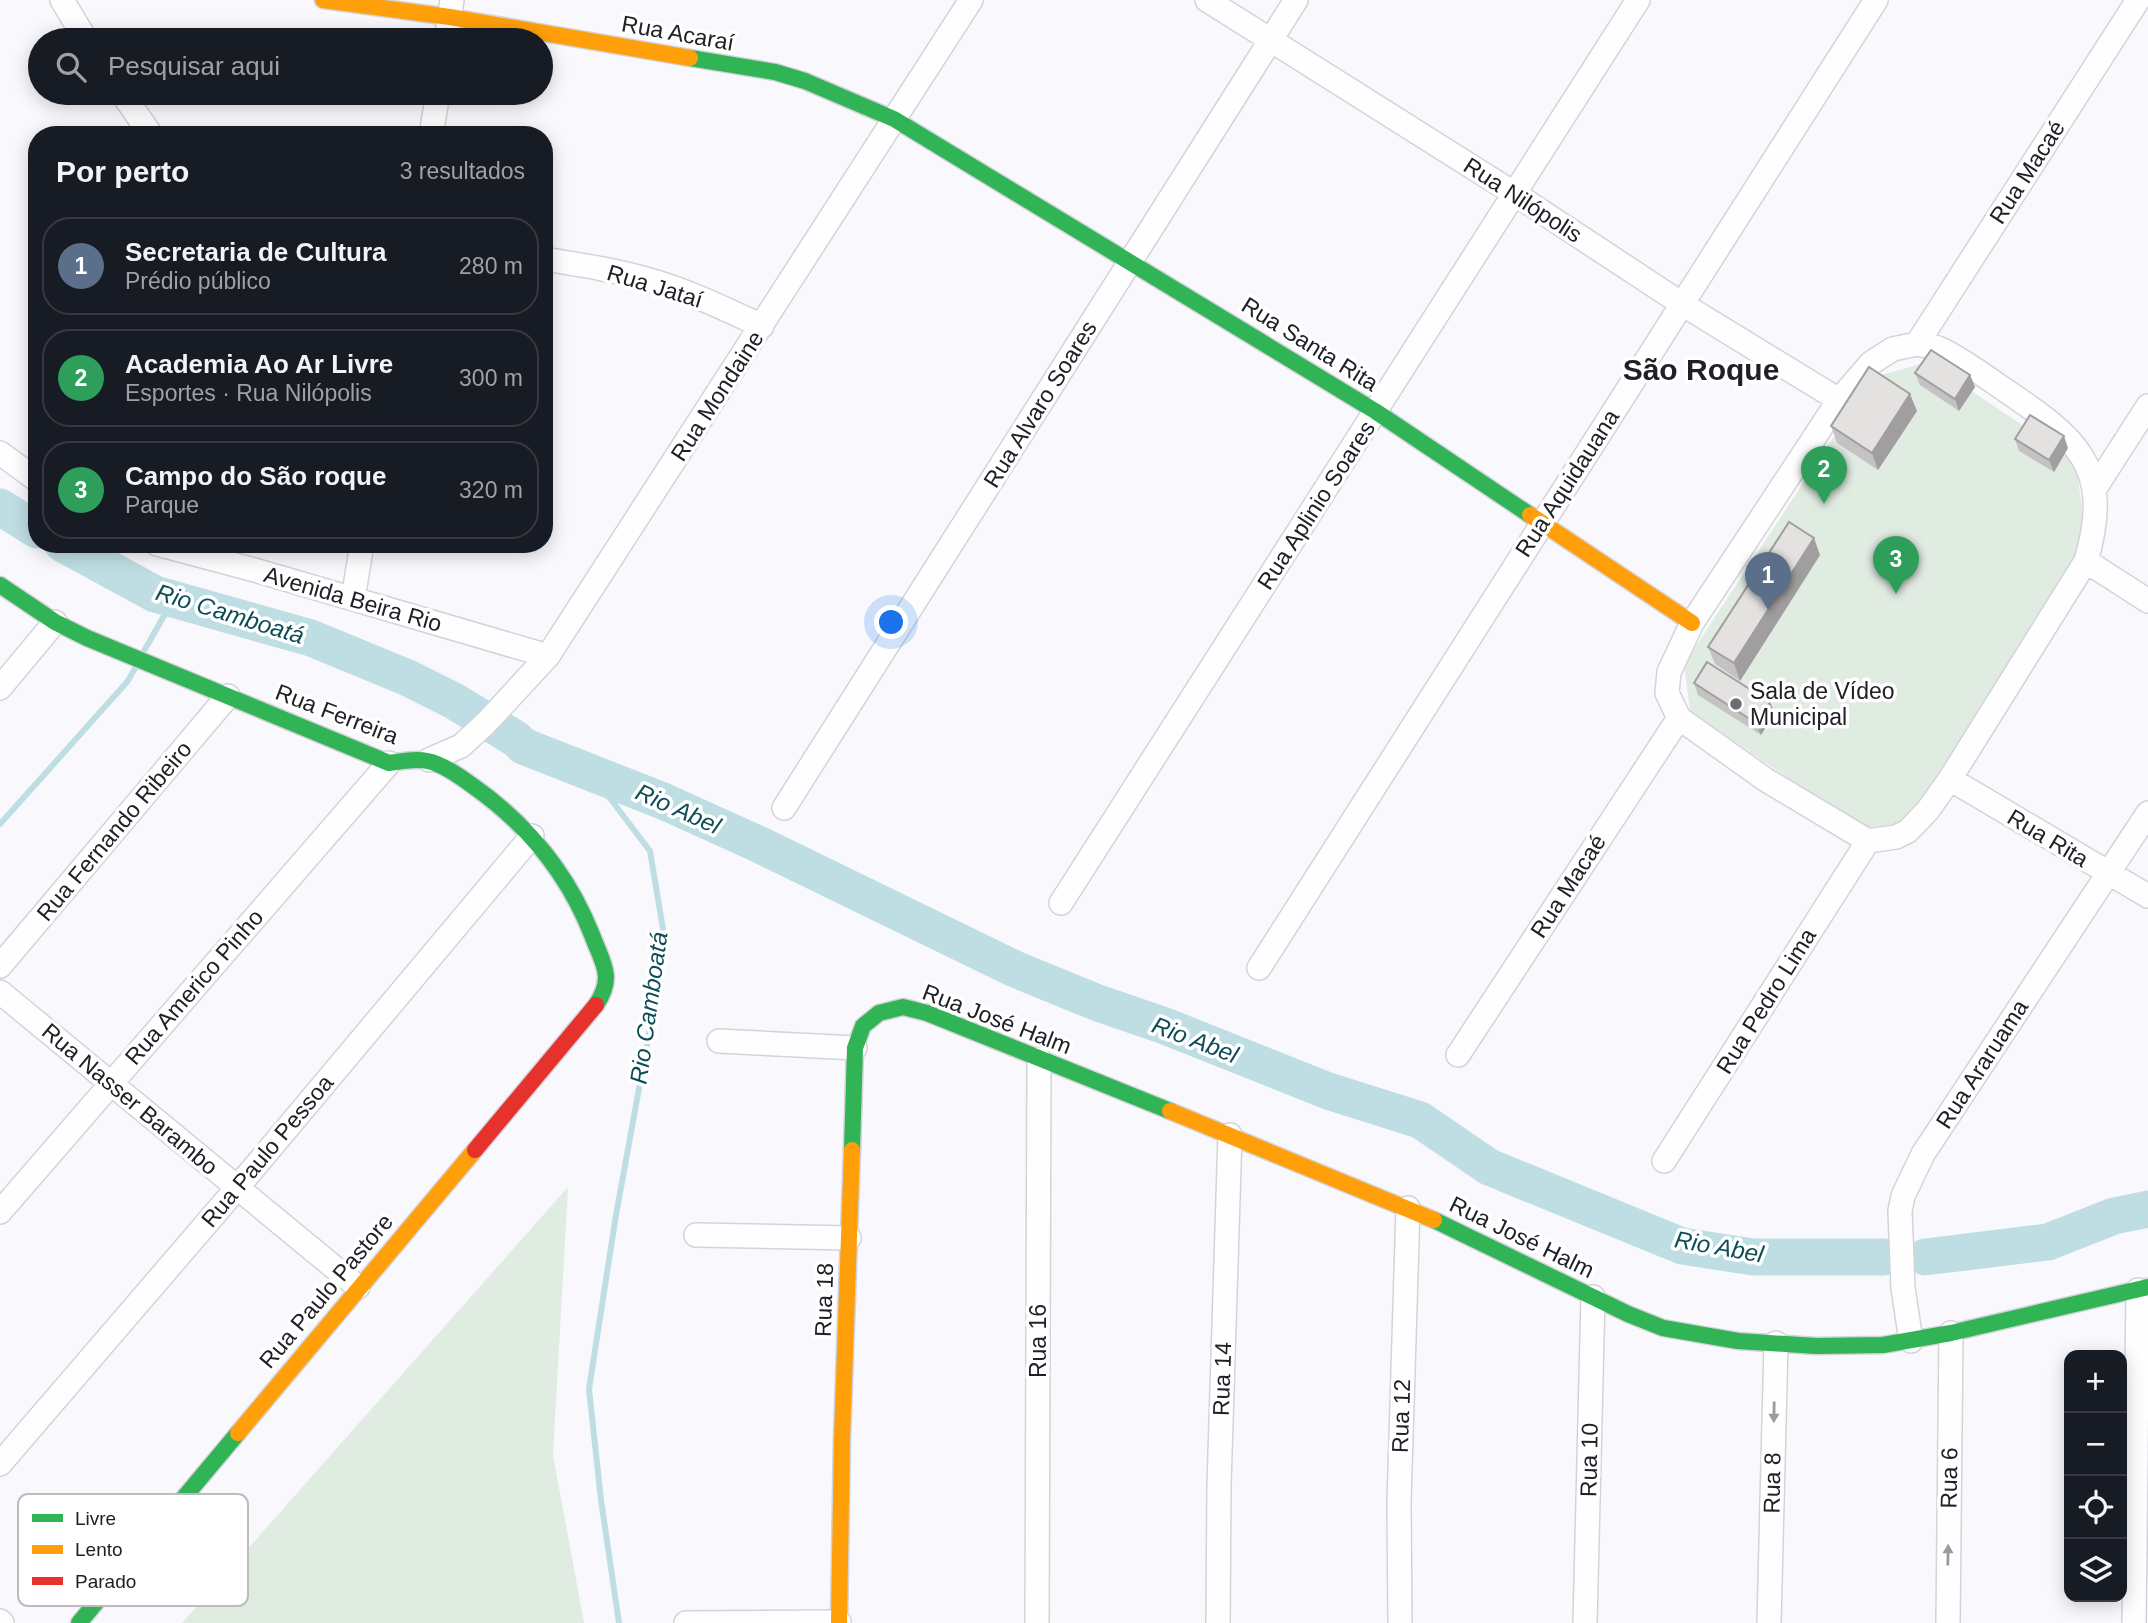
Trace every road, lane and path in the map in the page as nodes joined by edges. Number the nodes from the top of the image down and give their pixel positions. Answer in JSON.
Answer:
{"nodes":[{"id":1,"x":62,"y":0,"type":"edge"},
{"id":2,"x":323,"y":0,"type":"edge"},
{"id":3,"x":971,"y":0,"type":"edge"},
{"id":4,"x":1207,"y":0,"type":"edge"},
{"id":5,"x":1296,"y":0,"type":"edge"},
{"id":6,"x":1638,"y":0,"type":"edge"},
{"id":7,"x":1875,"y":0,"type":"edge"},
{"id":8,"x":2138,"y":0,"type":"edge"},
{"id":9,"x":451,"y":9,"type":"edge"},
{"id":10,"x":79,"y":28,"type":"edge"},
{"id":11,"x":448,"y":28,"type":"edge"},
{"id":12,"x":549,"y":28,"type":"edge"},
{"id":13,"x":553,"y":29,"type":"edge"},
{"id":14,"x":1270,"y":39,"type":"junction"},
{"id":15,"x":131,"y":105,"type":"edge"},
{"id":16,"x":436,"y":105,"type":"edge"},
{"id":17,"x":894,"y":119,"type":"junction"},
{"id":18,"x":146,"y":126,"type":"edge"},
{"id":19,"x":433,"y":126,"type":"edge"},
{"id":20,"x":1515,"y":194,"type":"junction"},
{"id":21,"x":553,"y":261,"type":"edge"},
{"id":22,"x":1131,"y":261,"type":"junction"},
{"id":23,"x":1682,"y":304,"type":"junction"},
{"id":24,"x":762,"y":326,"type":"junction"},
{"id":25,"x":1917,"y":344,"type":"junction"},
{"id":26,"x":1839,"y":400,"type":"junction"},
{"id":27,"x":2148,"y":406,"type":"edge"},
{"id":28,"x":1376,"y":411,"type":"junction"},
{"id":29,"x":0,"y":453,"type":"edge"},
{"id":30,"x":28,"y":473,"type":"edge"},
{"id":31,"x":2094,"y":490,"type":"junction"},
{"id":32,"x":1541,"y":523,"type":"junction"},
{"id":33,"x":189,"y":553,"type":"edge"},
{"id":34,"x":361,"y":553,"type":"edge"},
{"id":35,"x":2086,"y":561,"type":"junction"},
{"id":36,"x":0,"y":584,"type":"edge"},
{"id":37,"x":353,"y":599,"type":"junction"},
{"id":38,"x":2148,"y":601,"type":"edge"},
{"id":39,"x":55,"y":622,"type":"junction"},
{"id":40,"x":1692,"y":623,"type":"junction"},
{"id":41,"x":548,"y":656,"type":"junction"},
{"id":42,"x":0,"y":688,"type":"edge"},
{"id":43,"x":228,"y":696,"type":"junction"},
{"id":44,"x":1679,"y":718,"type":"junction"},
{"id":45,"x":429,"y":760,"type":"junction"},
{"id":46,"x":389,"y":763,"type":"junction"},
{"id":47,"x":1950,"y":779,"type":"junction"},
{"id":48,"x":784,"y":808,"type":"dead end"},
{"id":49,"x":2148,"y":813,"type":"edge"},
{"id":50,"x":532,"y":836,"type":"junction"},
{"id":51,"x":1868,"y":841,"type":"junction"},
{"id":52,"x":2107,"y":874,"type":"junction"},
{"id":53,"x":2148,"y":896,"type":"edge"},
{"id":54,"x":1061,"y":903,"type":"dead end"},
{"id":55,"x":0,"y":966,"type":"edge"},
{"id":56,"x":1259,"y":968,"type":"dead end"},
{"id":57,"x":0,"y":992,"type":"edge"},
{"id":58,"x":903,"y":1007,"type":"joint"},
{"id":59,"x":719,"y":1041,"type":"dead end"},
{"id":60,"x":855,"y":1048,"type":"junction"},
{"id":61,"x":1458,"y":1055,"type":"dead end"},
{"id":62,"x":1039,"y":1059,"type":"junction"},
{"id":63,"x":110,"y":1083,"type":"junction"},
{"id":64,"x":1230,"y":1135,"type":"junction"},
{"id":65,"x":1664,"y":1161,"type":"dead end"},
{"id":66,"x":237,"y":1188,"type":"junction"},
{"id":67,"x":1408,"y":1208,"type":"junction"},
{"id":68,"x":0,"y":1212,"type":"edge"},
{"id":69,"x":695,"y":1235,"type":"dead end"},
{"id":70,"x":849,"y":1238,"type":"junction"},
{"id":71,"x":358,"y":1287,"type":"junction"},
{"id":72,"x":2143,"y":1288,"type":"edge"},
{"id":73,"x":1593,"y":1297,"type":"junction"},
{"id":74,"x":1951,"y":1334,"type":"junction"},
{"id":75,"x":1911,"y":1341,"type":"junction"},
{"id":76,"x":1776,"y":1343,"type":"junction"},
{"id":77,"x":2142,"y":1424,"type":"edge"},
{"id":78,"x":0,"y":1464,"type":"edge"},
{"id":79,"x":186,"y":1494,"type":"edge"},
{"id":80,"x":93,"y":1606,"type":"edge"},
{"id":81,"x":839,"y":1622,"type":"edge"},
{"id":82,"x":79,"y":1623,"type":"edge"},
{"id":83,"x":686,"y":1623,"type":"edge"},
{"id":84,"x":1037,"y":1623,"type":"edge"},
{"id":85,"x":1218,"y":1623,"type":"edge"},
{"id":86,"x":1400,"y":1623,"type":"edge"},
{"id":87,"x":1585,"y":1623,"type":"edge"},
{"id":88,"x":1769,"y":1623,"type":"edge"},
{"id":89,"x":1948,"y":1623,"type":"edge"},
{"id":90,"x":2134,"y":1623,"type":"edge"}],
"edges":[{"from":1,"to":10,"type":"street"},
{"from":2,"to":9,"type":"street","name":"Rua Acaraí"},
{"from":3,"to":17,"type":"street","name":"Rua Mondaine"},
{"from":4,"to":14,"type":"street","name":"Rua Nilópolis"},
{"from":5,"to":14,"type":"street","name":"Rua Alvaro Soares"},
{"from":6,"to":20,"type":"street","name":"Rua Aplinio Soares"},
{"from":7,"to":23,"type":"street","name":"Rua Aquidauana"},
{"from":8,"to":25,"type":"street","name":"Rua Macaé"},
{"from":9,"to":11,"type":"street"},
{"from":9,"to":12,"type":"street","name":"Rua Acaraí"},
{"from":13,"to":17,"type":"street","name":"Rua Acaraí"},
{"from":14,"to":20,"type":"street","name":"Rua Nilópolis"},
{"from":14,"to":22,"type":"street","name":"Rua Alvaro Soares"},
{"from":15,"to":18,"type":"street"},
{"from":16,"to":19,"type":"street"},
{"from":17,"to":22,"type":"street","name":"Rua Santa Rita"},
{"from":17,"to":24,"type":"street","name":"Rua Mondaine"},
{"from":20,"to":23,"type":"street","name":"Rua Nilópolis"},
{"from":20,"to":28,"type":"street","name":"Rua Aplinio Soares"},
{"from":21,"to":24,"type":"street","name":"Rua Jataí"},
{"from":22,"to":28,"type":"street","name":"Rua Santa Rita"},
{"from":22,"to":48,"type":"street","name":"Rua Alvaro Soares"},
{"from":23,"to":26,"type":"street","name":"Rua Nilópolis"},
{"from":23,"to":32,"type":"street","name":"Rua Aquidauana"},
{"from":24,"to":41,"type":"street","name":"Rua Mondaine"},
{"from":25,"to":26,"type":"street"},
{"from":25,"to":31,"type":"street"},
{"from":26,"to":40,"type":"street"},
{"from":27,"to":31,"type":"street"},
{"from":28,"to":32,"type":"street","name":"Rua Santa Rita"},
{"from":28,"to":54,"type":"street","name":"Rua Aplinio Soares"},
{"from":29,"to":30,"type":"street"},
{"from":31,"to":35,"type":"street"},
{"from":32,"to":40,"type":"street","name":"Rua Santa Rita"},
{"from":32,"to":56,"type":"street","name":"Rua Aquidauana"},
{"from":33,"to":37,"type":"street","name":"Avenida Beira Rio"},
{"from":34,"to":37,"type":"street"},
{"from":35,"to":38,"type":"street"},
{"from":35,"to":47,"type":"street"},
{"from":36,"to":39,"type":"street","name":"Rua Ferreira"},
{"from":37,"to":41,"type":"street","name":"Avenida Beira Rio"},
{"from":39,"to":42,"type":"street"},
{"from":39,"to":43,"type":"street","name":"Rua Ferreira"},
{"from":40,"to":44,"type":"street"},
{"from":41,"to":45,"type":"street","name":"Rua Mondaine"},
{"from":43,"to":46,"type":"street","name":"Rua Ferreira"},
{"from":43,"to":55,"type":"street","name":"Rua Fernando Ribeiro"},
{"from":44,"to":51,"type":"street"},
{"from":44,"to":61,"type":"street","name":"Rua Macaé"},
{"from":45,"to":46,"type":"street","name":"Rua Ferreira"},
{"from":45,"to":50,"type":"street"},
{"from":46,"to":63,"type":"street","name":"Rua Americo Pinho"},
{"from":47,"to":51,"type":"street"},
{"from":47,"to":52,"type":"street","name":"Rua Rita"},
{"from":49,"to":52,"type":"street","name":"Rua Araruama"},
{"from":50,"to":66,"type":"street","name":"Rua Paulo Pessoa"},
{"from":50,"to":71,"type":"street","name":"Rua Paulo Pastore"},
{"from":51,"to":65,"type":"street","name":"Rua Pedro Lima"},
{"from":52,"to":53,"type":"street","name":"Rua Rita"},
{"from":52,"to":75,"type":"street","name":"Rua Araruama"},
{"from":57,"to":63,"type":"street","name":"Rua Nasser Barambo"},
{"from":58,"to":60,"type":"street","name":"Rua 18"},
{"from":58,"to":62,"type":"street","name":"Rua José Halm"},
{"from":59,"to":60,"type":"street"},
{"from":60,"to":70,"type":"street","name":"Rua 18"},
{"from":62,"to":64,"type":"street","name":"Rua José Halm"},
{"from":62,"to":84,"type":"street","name":"Rua 16"},
{"from":63,"to":66,"type":"street","name":"Rua Nasser Barambo"},
{"from":63,"to":68,"type":"street","name":"Rua Americo Pinho"},
{"from":64,"to":67,"type":"street","name":"Rua José Halm"},
{"from":64,"to":85,"type":"street","name":"Rua 14"},
{"from":66,"to":71,"type":"street","name":"Rua Nasser Barambo"},
{"from":66,"to":78,"type":"street","name":"Rua Paulo Pessoa"},
{"from":67,"to":73,"type":"street","name":"Rua José Halm"},
{"from":67,"to":86,"type":"street","name":"Rua 12"},
{"from":69,"to":70,"type":"street"},
{"from":70,"to":81,"type":"street","name":"Rua 18"},
{"from":71,"to":79,"type":"street","name":"Rua Paulo Pastore"},
{"from":72,"to":74,"type":"street","name":"Rua José Halm"},
{"from":72,"to":77,"type":"street"},
{"from":73,"to":76,"type":"street","name":"Rua José Halm"},
{"from":73,"to":87,"type":"street","name":"Rua 10"},
{"from":74,"to":75,"type":"street","name":"Rua José Halm"},
{"from":89,"to":74,"type":"street","name":"Rua 6","one_way":true},
{"from":75,"to":76,"type":"street","name":"Rua José Halm"},
{"from":76,"to":88,"type":"street","name":"Rua 8","one_way":true},
{"from":77,"to":90,"type":"street"},
{"from":80,"to":82,"type":"street","name":"Rua Paulo Pastore"},
{"from":81,"to":83,"type":"street"}]}
